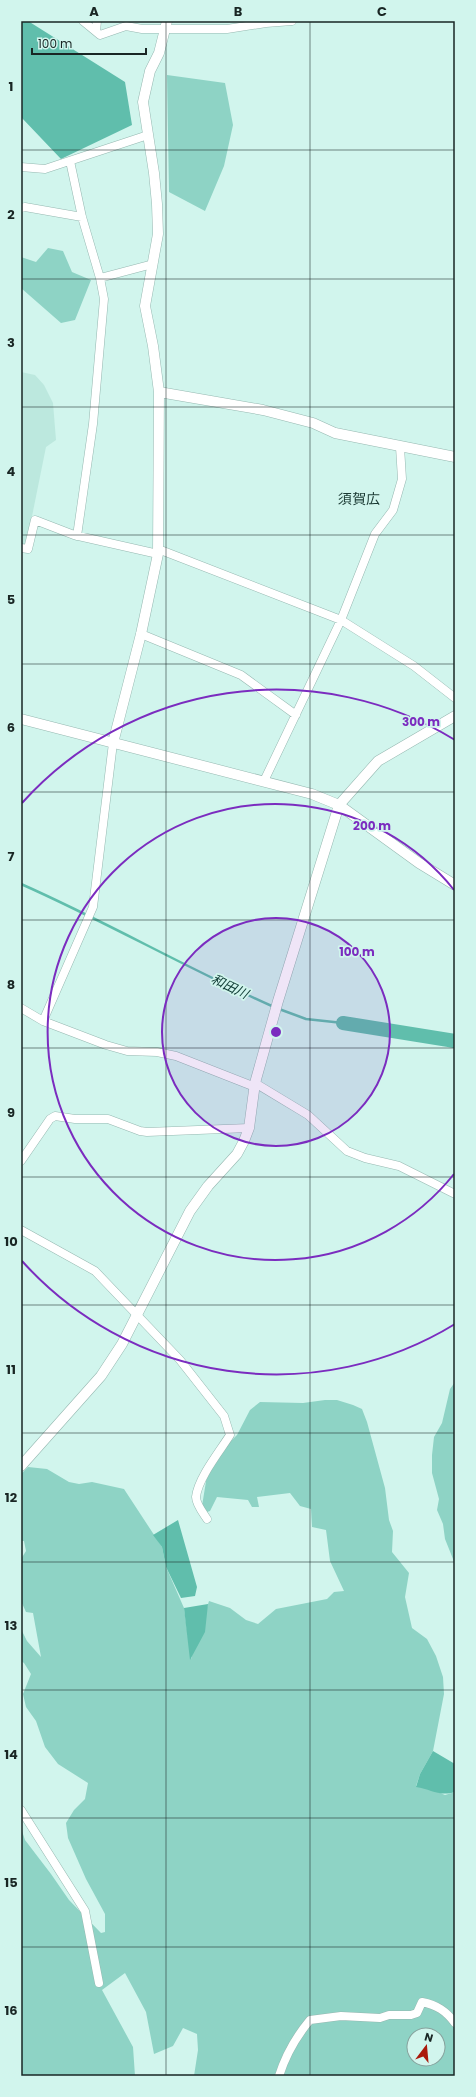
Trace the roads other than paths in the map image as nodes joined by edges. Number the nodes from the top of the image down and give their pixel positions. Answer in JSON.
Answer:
{"nodes":[{"id":1,"x":83,"y":21,"type":"edge"},
{"id":2,"x":97,"y":21,"type":"edge"},
{"id":3,"x":292,"y":21,"type":"edge"},
{"id":4,"x":267,"y":22,"type":"edge"},
{"id":5,"x":235,"y":24,"type":"edge"},
{"id":6,"x":167,"y":25,"type":"edge"},
{"id":7,"x":202,"y":25,"type":"edge"},
{"id":8,"x":96,"y":31,"type":"junction"},
{"id":9,"x":148,"y":135,"type":"junction"},
{"id":10,"x":70,"y":161,"type":"junction"},
{"id":11,"x":21,"y":167,"type":"edge"},
{"id":12,"x":21,"y":208,"type":"edge"},
{"id":13,"x":82,"y":217,"type":"junction"},
{"id":14,"x":153,"y":264,"type":"junction"},
{"id":15,"x":100,"y":278,"type":"junction"},
{"id":16,"x":159,"y":392,"type":"junction"},
{"id":17,"x":400,"y":447,"type":"junction"},
{"id":18,"x":455,"y":457,"type":"edge"},
{"id":19,"x":76,"y":536,"type":"junction"},
{"id":20,"x":21,"y":548,"type":"edge"},
{"id":21,"x":158,"y":552,"type":"junction"},
{"id":22,"x":341,"y":620,"type":"junction"},
{"id":23,"x":141,"y":634,"type":"junction"},
{"id":24,"x":455,"y":698,"type":"edge"},
{"id":25,"x":296,"y":715,"type":"junction"},
{"id":26,"x":455,"y":716,"type":"edge"},
{"id":27,"x":21,"y":719,"type":"edge"},
{"id":28,"x":113,"y":743,"type":"junction"},
{"id":29,"x":264,"y":781,"type":"junction"},
{"id":30,"x":339,"y":805,"type":"junction"},
{"id":31,"x":455,"y":885,"type":"edge"},
{"id":32,"x":21,"y":1008,"type":"edge"},
{"id":33,"x":43,"y":1022,"type":"junction"},
{"id":34,"x":255,"y":1085,"type":"junction"},
{"id":35,"x":249,"y":1128,"type":"junction"},
{"id":36,"x":21,"y":1161,"type":"edge"},
{"id":37,"x":455,"y":1194,"type":"edge"},
{"id":38,"x":21,"y":1230,"type":"edge"},
{"id":39,"x":137,"y":1313,"type":"junction"},
{"id":40,"x":21,"y":1466,"type":"edge"},
{"id":41,"x":208,"y":1519,"type":"dead end"},
{"id":42,"x":21,"y":1810,"type":"edge"},
{"id":43,"x":99,"y":1983,"type":"dead end"},
{"id":44,"x":455,"y":2023,"type":"edge"},
{"id":45,"x":278,"y":2076,"type":"edge"}],
"edges":[{"from":1,"to":8,"type":"street"},
{"from":2,"to":8,"type":"street"},
{"from":3,"to":4,"type":"street"},
{"from":4,"to":5,"type":"street"},
{"from":5,"to":7,"type":"street"},
{"from":6,"to":7,"type":"street"},
{"from":6,"to":8,"type":"street"},
{"from":6,"to":9,"type":"street"},
{"from":9,"to":10,"type":"street"},
{"from":9,"to":14,"type":"street"},
{"from":10,"to":11,"type":"street"},
{"from":10,"to":13,"type":"street"},
{"from":12,"to":13,"type":"street"},
{"from":13,"to":15,"type":"street"},
{"from":14,"to":15,"type":"street"},
{"from":14,"to":16,"type":"street"},
{"from":15,"to":19,"type":"street"},
{"from":16,"to":17,"type":"street"},
{"from":16,"to":21,"type":"street"},
{"from":17,"to":18,"type":"street"},
{"from":17,"to":22,"type":"street"},
{"from":19,"to":20,"type":"street"},
{"from":19,"to":21,"type":"street"},
{"from":21,"to":22,"type":"street"},
{"from":21,"to":23,"type":"street"},
{"from":22,"to":24,"type":"street"},
{"from":22,"to":25,"type":"street"},
{"from":23,"to":25,"type":"street"},
{"from":23,"to":28,"type":"street"},
{"from":25,"to":29,"type":"street"},
{"from":26,"to":30,"type":"street"},
{"from":27,"to":28,"type":"street"},
{"from":28,"to":29,"type":"street"},
{"from":28,"to":33,"type":"street"},
{"from":29,"to":30,"type":"street"},
{"from":30,"to":31,"type":"street"},
{"from":30,"to":34,"type":"street"},
{"from":32,"to":33,"type":"street"},
{"from":33,"to":34,"type":"street"},
{"from":34,"to":35,"type":"street"},
{"from":34,"to":37,"type":"street"},
{"from":35,"to":36,"type":"street"},
{"from":35,"to":39,"type":"street"},
{"from":38,"to":39,"type":"street"},
{"from":39,"to":40,"type":"street"},
{"from":39,"to":41,"type":"street"},
{"from":42,"to":43,"type":"street"},
{"from":44,"to":45,"type":"street"}]}
